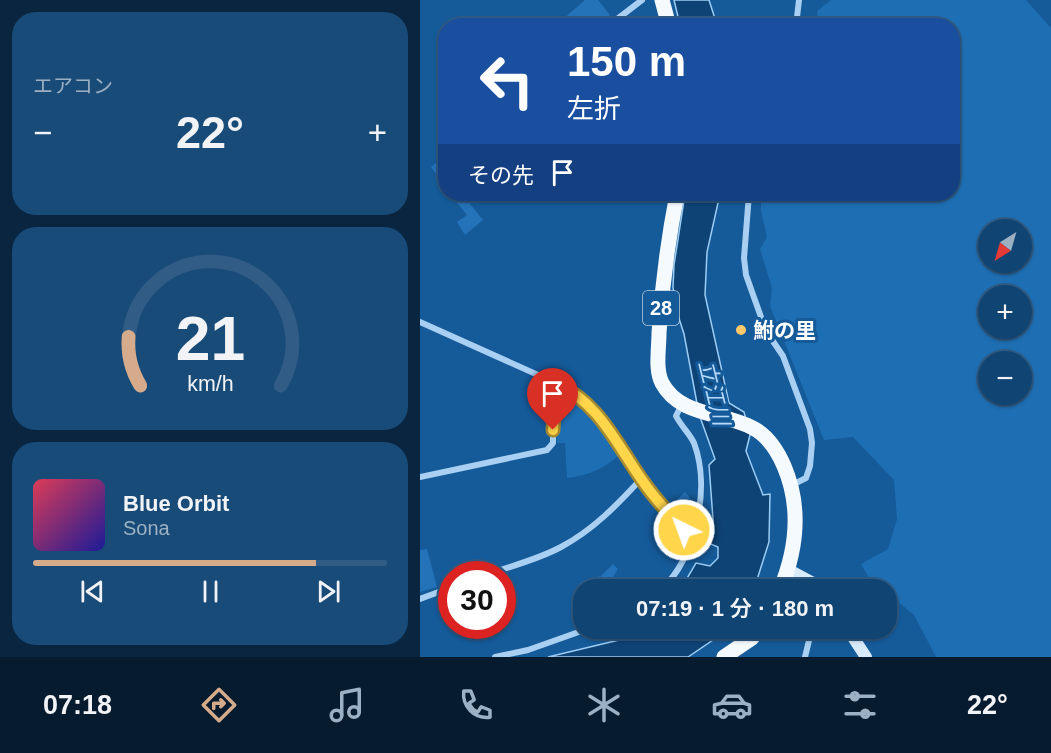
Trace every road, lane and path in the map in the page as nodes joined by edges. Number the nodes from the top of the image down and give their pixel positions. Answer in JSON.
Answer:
{"nodes":[{"id":1,"x":642,"y":0,"type":"edge"},
{"id":2,"x":662,"y":0,"type":"edge"},
{"id":3,"x":799,"y":0,"type":"edge"},
{"id":4,"x":618,"y":18,"type":"edge"},
{"id":5,"x":667,"y":18,"type":"edge"},
{"id":6,"x":797,"y":18,"type":"edge"},
{"id":7,"x":676,"y":201,"type":"edge"},
{"id":8,"x":748,"y":201,"type":"edge"},
{"id":9,"x":420,"y":322,"type":"edge"},
{"id":10,"x":556,"y":384,"type":"junction"},
{"id":11,"x":687,"y":406,"type":"junction"},
{"id":12,"x":420,"y":477,"type":"edge"},
{"id":13,"x":641,"y":479,"type":"junction"},
{"id":14,"x":792,"y":485,"type":"junction"},
{"id":15,"x":692,"y":540,"type":"junction"},
{"id":16,"x":516,"y":564,"type":"edge"},
{"id":17,"x":787,"y":569,"type":"junction"},
{"id":18,"x":669,"y":579,"type":"edge"},
{"id":19,"x":784,"y":579,"type":"edge"},
{"id":20,"x":806,"y":579,"type":"edge"},
{"id":21,"x":438,"y":592,"type":"edge"},
{"id":22,"x":420,"y":598,"type":"edge"},
{"id":23,"x":573,"y":634,"type":"edge"},
{"id":24,"x":751,"y":639,"type":"edge"},
{"id":25,"x":809,"y":639,"type":"edge"},
{"id":26,"x":855,"y":639,"type":"edge"},
{"id":27,"x":495,"y":657,"type":"edge"},
{"id":28,"x":724,"y":657,"type":"edge"},
{"id":29,"x":805,"y":657,"type":"edge"},
{"id":30,"x":866,"y":657,"type":"edge"}],
"edges":[{"from":1,"to":4,"type":"street"},
{"from":2,"to":5,"type":"main road"},
{"from":3,"to":6,"type":"street"},
{"from":7,"to":11,"type":"main road","number":"28"},
{"from":8,"to":14,"type":"street"},
{"from":9,"to":10,"type":"street"},
{"from":10,"to":12,"type":"street"},
{"from":10,"to":13,"type":"street"},
{"from":11,"to":14,"type":"main road","number":"28"},
{"from":11,"to":15,"type":"street"},
{"from":13,"to":15,"type":"street"},
{"from":13,"to":16,"type":"street"},
{"from":14,"to":17,"type":"main road","number":"28"},
{"from":15,"to":18,"type":"street"},
{"from":17,"to":19,"type":"main road","number":"28"},
{"from":17,"to":20,"type":"main road"},
{"from":21,"to":22,"type":"street"},
{"from":23,"to":27,"type":"street"},
{"from":24,"to":28,"type":"main road"},
{"from":25,"to":29,"type":"street"},
{"from":26,"to":30,"type":"main road"}]}
